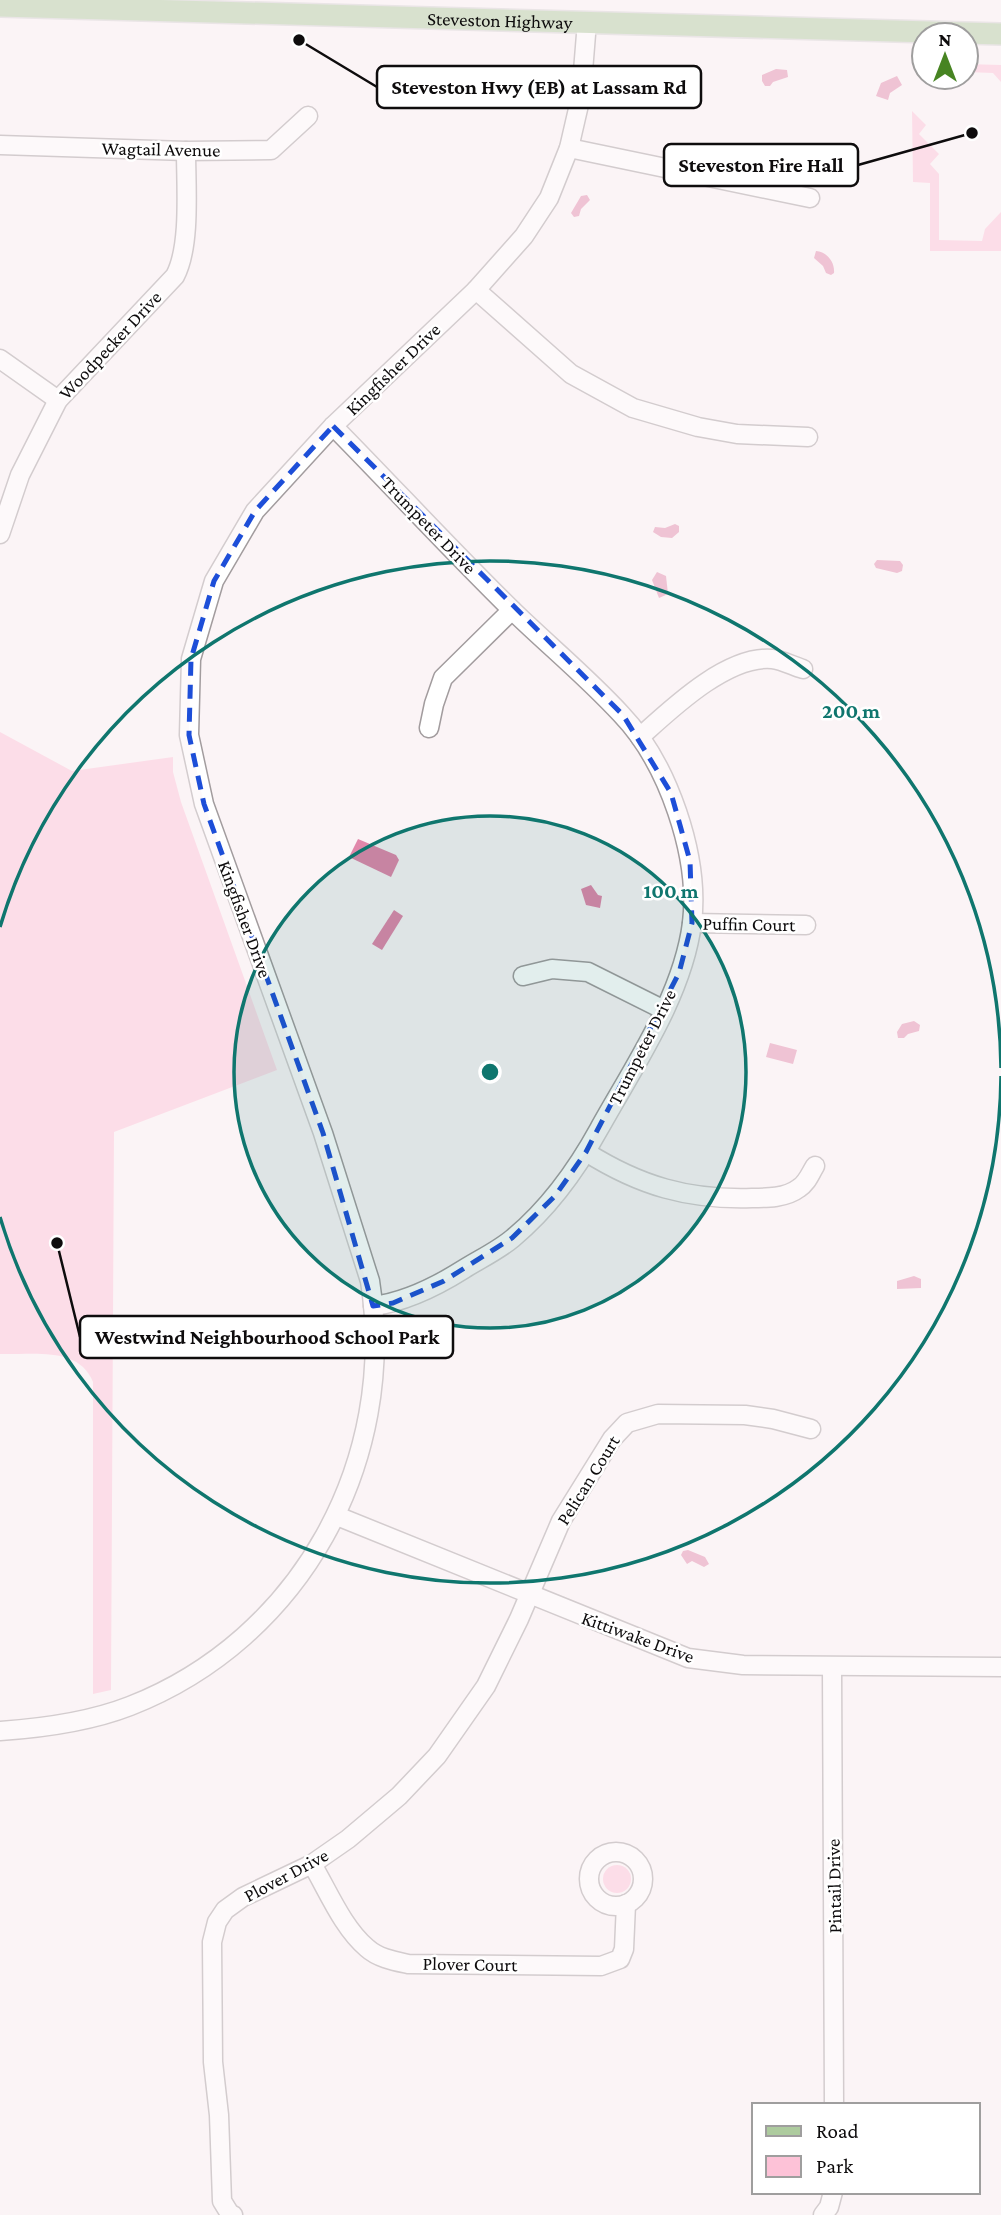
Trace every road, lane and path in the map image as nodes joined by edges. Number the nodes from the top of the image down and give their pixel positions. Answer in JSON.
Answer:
{"nodes":[{"id":1,"x":141,"y":5,"type":"edge"},
{"id":2,"x":0,"y":6,"type":"edge"},
{"id":3,"x":587,"y":22,"type":"junction"},
{"id":4,"x":1001,"y":34,"type":"edge"},
{"id":5,"x":308,"y":116,"type":"dead end"},
{"id":6,"x":0,"y":145,"type":"edge"},
{"id":7,"x":569,"y":148,"type":"junction"},
{"id":8,"x":186,"y":151,"type":"junction"},
{"id":9,"x":810,"y":198,"type":"dead end"},
{"id":10,"x":475,"y":290,"type":"junction"},
{"id":11,"x":0,"y":359,"type":"edge"},
{"id":12,"x":58,"y":400,"type":"junction"},
{"id":13,"x":333,"y":426,"type":"junction"},
{"id":14,"x":808,"y":437,"type":"dead end"},
{"id":15,"x":0,"y":534,"type":"edge"},
{"id":16,"x":512,"y":610,"type":"junction"},
{"id":17,"x":803,"y":669,"type":"dead end"},
{"id":18,"x":429,"y":728,"type":"dead end"},
{"id":19,"x":640,"y":737,"type":"junction"},
{"id":20,"x":692,"y":923,"type":"junction"},
{"id":21,"x":806,"y":925,"type":"dead end"},
{"id":22,"x":523,"y":976,"type":"dead end"},
{"id":23,"x":664,"y":1010,"type":"junction"},
{"id":24,"x":586,"y":1152,"type":"junction"},
{"id":25,"x":815,"y":1166,"type":"dead end"},
{"id":26,"x":373,"y":1306,"type":"junction"},
{"id":27,"x":810,"y":1429,"type":"dead end"},
{"id":28,"x":337,"y":1516,"type":"junction"},
{"id":29,"x":529,"y":1595,"type":"junction"},
{"id":30,"x":832,"y":1667,"type":"junction"},
{"id":31,"x":1001,"y":1667,"type":"edge"},
{"id":32,"x":0,"y":1731,"type":"edge"},
{"id":33,"x":312,"y":1864,"type":"junction"},
{"id":34,"x":626,"y":1904,"type":"dead end"},
{"id":35,"x":834,"y":2103,"type":"edge"},
{"id":36,"x":832,"y":2194,"type":"edge"},
{"id":37,"x":231,"y":2214,"type":"edge"},
{"id":38,"x":822,"y":2215,"type":"edge"}],
"edges":[{"from":1,"to":2,"type":"main road","name":"Steveston Highway"},
{"from":1,"to":3,"type":"main road","name":"Steveston Highway"},
{"from":3,"to":4,"type":"main road","name":"Steveston Highway"},
{"from":3,"to":7,"type":"street","name":"Kingfisher Drive"},
{"from":5,"to":8,"type":"street","name":"Wagtail Avenue"},
{"from":6,"to":8,"type":"street","name":"Wagtail Avenue"},
{"from":7,"to":9,"type":"street"},
{"from":7,"to":10,"type":"street","name":"Kingfisher Drive"},
{"from":8,"to":12,"type":"street","name":"Woodpecker Drive"},
{"from":10,"to":13,"type":"street","name":"Kingfisher Drive"},
{"from":10,"to":14,"type":"street"},
{"from":11,"to":12,"type":"street"},
{"from":12,"to":15,"type":"street","name":"Woodpecker Drive"},
{"from":13,"to":16,"type":"street","name":"Trumpeter Drive"},
{"from":13,"to":26,"type":"street","name":"Kingfisher Drive"},
{"from":16,"to":18,"type":"street"},
{"from":16,"to":19,"type":"street","name":"Trumpeter Drive"},
{"from":17,"to":19,"type":"street"},
{"from":19,"to":20,"type":"street","name":"Trumpeter Drive"},
{"from":20,"to":21,"type":"street","name":"Puffin Court"},
{"from":20,"to":23,"type":"street","name":"Trumpeter Drive"},
{"from":22,"to":23,"type":"street"},
{"from":23,"to":24,"type":"street","name":"Trumpeter Drive"},
{"from":24,"to":25,"type":"street"},
{"from":24,"to":26,"type":"street","name":"Trumpeter Drive"},
{"from":26,"to":28,"type":"street","name":"Kingfisher Drive"},
{"from":27,"to":29,"type":"street","name":"Pelican Court"},
{"from":28,"to":29,"type":"street","name":"Kittiwake Drive"},
{"from":28,"to":32,"type":"street","name":"Kingfisher Drive"},
{"from":29,"to":30,"type":"street","name":"Kittiwake Drive"},
{"from":29,"to":33,"type":"street","name":"Plover Drive"},
{"from":30,"to":31,"type":"street","name":"Kittiwake Drive"},
{"from":30,"to":35,"type":"street","name":"Pintail Drive"},
{"from":33,"to":34,"type":"street","name":"Plover Court"},
{"from":33,"to":37,"type":"street","name":"Plover Drive"},
{"from":36,"to":38,"type":"street"}]}
